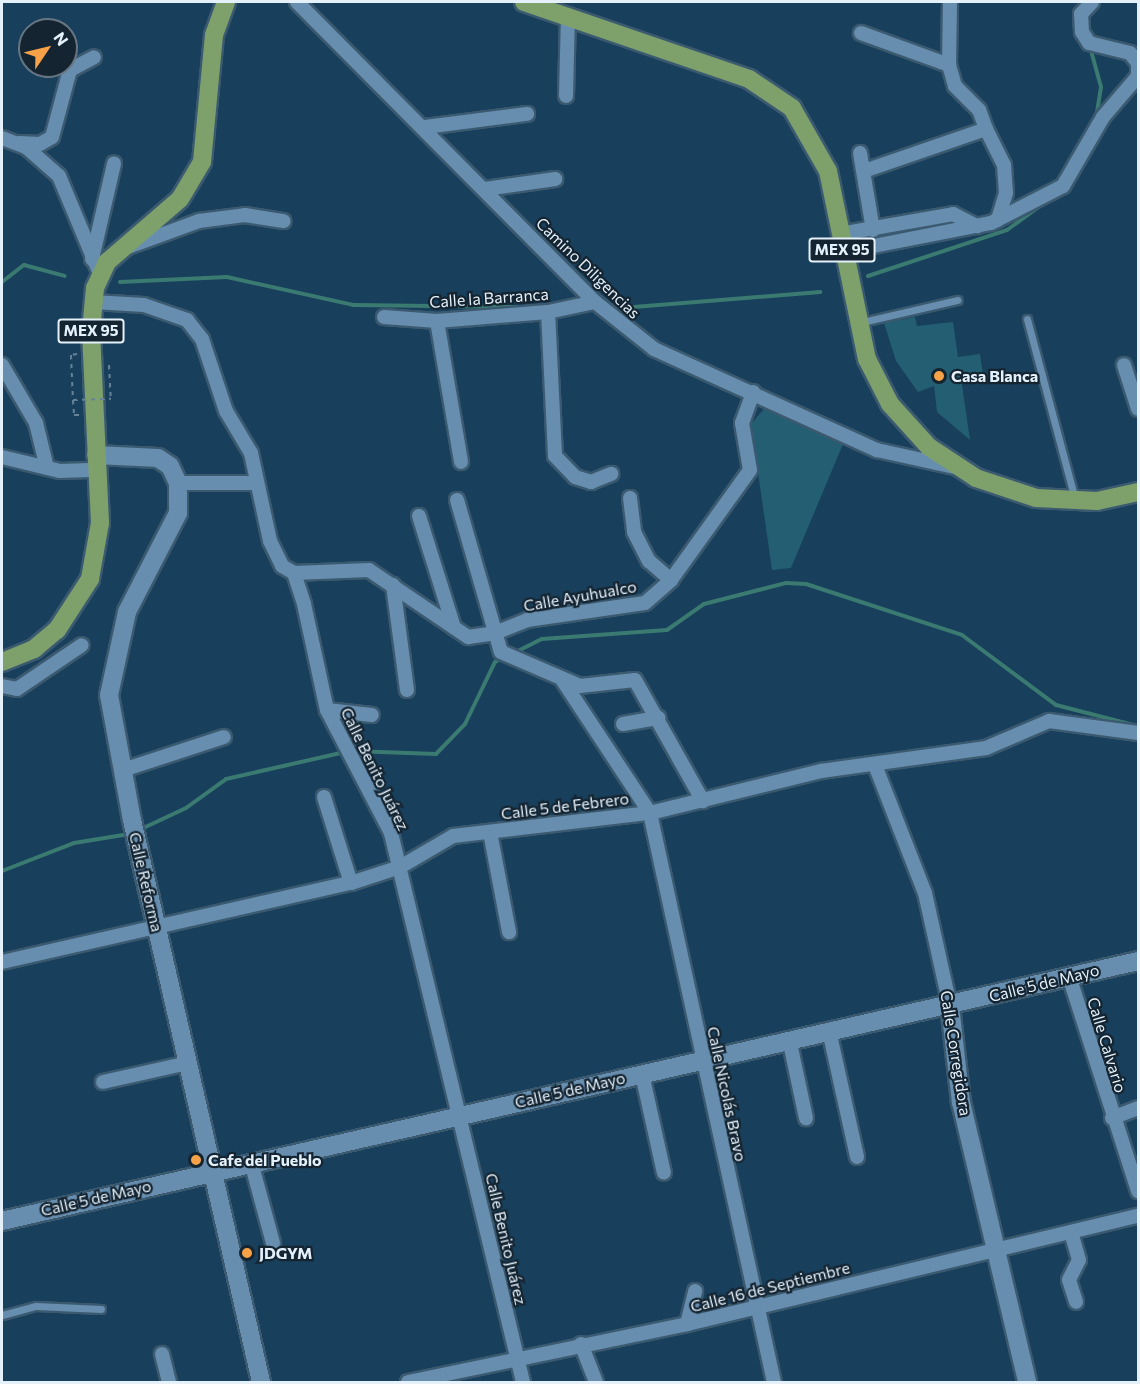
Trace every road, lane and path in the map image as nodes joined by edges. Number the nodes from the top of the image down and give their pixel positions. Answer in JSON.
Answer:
{"nodes":[{"id":1,"x":226,"y":2,"type":"edge"},
{"id":2,"x":297,"y":2,"type":"edge"},
{"id":3,"x":524,"y":2,"type":"edge"},
{"id":4,"x":950,"y":2,"type":"edge"},
{"id":5,"x":1092,"y":2,"type":"edge"},
{"id":6,"x":568,"y":15,"type":"junction"},
{"id":7,"x":861,"y":33,"type":"dead end"},
{"id":8,"x":94,"y":57,"type":"dead end"},
{"id":9,"x":949,"y":65,"type":"junction"},
{"id":10,"x":566,"y":96,"type":"dead end"},
{"id":11,"x":527,"y":114,"type":"dead end"},
{"id":12,"x":425,"y":127,"type":"junction"},
{"id":13,"x":986,"y":129,"type":"junction"},
{"id":14,"x":2,"y":138,"type":"edge"},
{"id":15,"x":19,"y":143,"type":"junction"},
{"id":16,"x":860,"y":153,"type":"dead end"},
{"id":17,"x":114,"y":164,"type":"dead end"},
{"id":18,"x":864,"y":171,"type":"junction"},
{"id":19,"x":555,"y":179,"type":"dead end"},
{"id":20,"x":485,"y":189,"type":"junction"},
{"id":21,"x":998,"y":220,"type":"junction"},
{"id":22,"x":284,"y":221,"type":"dead end"},
{"id":23,"x":977,"y":226,"type":"junction"},
{"id":24,"x":873,"y":230,"type":"junction"},
{"id":25,"x":842,"y":243,"type":"junction"},
{"id":26,"x":118,"y":250,"type":"junction"},
{"id":27,"x":96,"y":267,"type":"junction"},
{"id":28,"x":957,"y":300,"type":"dead end"},
{"id":29,"x":93,"y":302,"type":"junction"},
{"id":30,"x":593,"y":303,"type":"junction"},
{"id":31,"x":549,"y":312,"type":"junction"},
{"id":32,"x":384,"y":317,"type":"dead end"},
{"id":33,"x":1027,"y":319,"type":"dead end"},
{"id":34,"x":436,"y":321,"type":"junction"},
{"id":35,"x":856,"y":323,"type":"junction"},
{"id":36,"x":92,"y":354,"type":"junction"},
{"id":37,"x":2,"y":364,"type":"edge"},
{"id":38,"x":1124,"y":365,"type":"dead end"},
{"id":39,"x":753,"y":392,"type":"junction"},
{"id":40,"x":111,"y":399,"type":"dead end"},
{"id":41,"x":1138,"y":409,"type":"edge"},
{"id":42,"x":2,"y":457,"type":"edge"},
{"id":43,"x":96,"y":462,"type":"junction"},
{"id":44,"x":461,"y":462,"type":"dead end"},
{"id":45,"x":47,"y":468,"type":"junction"},
{"id":46,"x":957,"y":468,"type":"junction"},
{"id":47,"x":611,"y":474,"type":"dead end"},
{"id":48,"x":178,"y":483,"type":"junction"},
{"id":49,"x":255,"y":483,"type":"junction"},
{"id":50,"x":1138,"y":492,"type":"edge"},
{"id":51,"x":630,"y":498,"type":"dead end"},
{"id":52,"x":457,"y":500,"type":"dead end"},
{"id":53,"x":1076,"y":502,"type":"junction"},
{"id":54,"x":419,"y":516,"type":"dead end"},
{"id":55,"x":294,"y":573,"type":"junction"},
{"id":56,"x":671,"y":580,"type":"junction"},
{"id":57,"x":393,"y":585,"type":"junction"},
{"id":58,"x":454,"y":628,"type":"junction"},
{"id":59,"x":495,"y":633,"type":"junction"},
{"id":60,"x":82,"y":645,"type":"dead end"},
{"id":61,"x":2,"y":662,"type":"edge"},
{"id":62,"x":561,"y":678,"type":"junction"},
{"id":63,"x":2,"y":686,"type":"edge"},
{"id":64,"x":407,"y":690,"type":"dead end"},
{"id":65,"x":327,"y":710,"type":"junction"},
{"id":66,"x":372,"y":715,"type":"dead end"},
{"id":67,"x":658,"y":718,"type":"junction"},
{"id":68,"x":623,"y":724,"type":"dead end"},
{"id":69,"x":1138,"y":733,"type":"edge"},
{"id":70,"x":224,"y":737,"type":"dead end"},
{"id":71,"x":875,"y":765,"type":"junction"},
{"id":72,"x":123,"y":770,"type":"junction"},
{"id":73,"x":324,"y":797,"type":"dead end"},
{"id":74,"x":703,"y":801,"type":"junction"},
{"id":75,"x":650,"y":813,"type":"junction"},
{"id":76,"x":490,"y":832,"type":"junction"},
{"id":77,"x":400,"y":867,"type":"junction"},
{"id":78,"x":351,"y":883,"type":"junction"},
{"id":79,"x":155,"y":925,"type":"junction"},
{"id":80,"x":510,"y":932,"type":"dead end"},
{"id":81,"x":1138,"y":961,"type":"edge"},
{"id":82,"x":2,"y":962,"type":"edge"},
{"id":83,"x":1069,"y":976,"type":"junction"},
{"id":84,"x":950,"y":1006,"type":"junction"},
{"id":85,"x":830,"y":1035,"type":"junction"},
{"id":86,"x":790,"y":1043,"type":"junction"},
{"id":87,"x":703,"y":1062,"type":"junction"},
{"id":88,"x":188,"y":1063,"type":"junction"},
{"id":89,"x":642,"y":1074,"type":"junction"},
{"id":90,"x":103,"y":1082,"type":"dead end"},
{"id":91,"x":1138,"y":1108,"type":"edge"},
{"id":92,"x":460,"y":1115,"type":"junction"},
{"id":93,"x":806,"y":1118,"type":"dead end"},
{"id":94,"x":1112,"y":1118,"type":"junction"},
{"id":95,"x":857,"y":1157,"type":"dead end"},
{"id":96,"x":251,"y":1162,"type":"junction"},
{"id":97,"x":213,"y":1171,"type":"junction"},
{"id":98,"x":664,"y":1173,"type":"dead end"},
{"id":99,"x":1138,"y":1191,"type":"edge"},
{"id":100,"x":1138,"y":1216,"type":"edge"},
{"id":101,"x":2,"y":1221,"type":"edge"},
{"id":102,"x":1071,"y":1232,"type":"junction"},
{"id":103,"x":273,"y":1243,"type":"dead end"},
{"id":104,"x":1000,"y":1248,"type":"junction"},
{"id":105,"x":695,"y":1291,"type":"dead end"},
{"id":106,"x":1076,"y":1302,"type":"dead end"},
{"id":107,"x":758,"y":1306,"type":"junction"},
{"id":108,"x":101,"y":1309,"type":"dead end"},
{"id":109,"x":2,"y":1315,"type":"edge"},
{"id":110,"x":687,"y":1324,"type":"junction"},
{"id":111,"x":581,"y":1344,"type":"junction"},
{"id":112,"x":162,"y":1354,"type":"dead end"},
{"id":113,"x":517,"y":1357,"type":"junction"},
{"id":114,"x":169,"y":1383,"type":"edge"},
{"id":115,"x":261,"y":1383,"type":"edge"},
{"id":116,"x":408,"y":1383,"type":"edge"},
{"id":117,"x":523,"y":1383,"type":"edge"},
{"id":118,"x":596,"y":1383,"type":"edge"},
{"id":119,"x":774,"y":1383,"type":"edge"},
{"id":120,"x":1027,"y":1383,"type":"edge"}],
"edges":[{"from":1,"to":26,"type":"main road","number":"MEX 95"},
{"from":2,"to":12,"type":"street","name":"Camino Diligencias"},
{"from":3,"to":6,"type":"main road","number":"MEX 95"},
{"from":4,"to":9,"type":"street"},
{"from":5,"to":21,"type":"street"},
{"from":6,"to":10,"type":"street"},
{"from":6,"to":25,"type":"main road","number":"MEX 95"},
{"from":7,"to":9,"type":"street"},
{"from":8,"to":15,"type":"street"},
{"from":9,"to":13,"type":"street"},
{"from":11,"to":12,"type":"street"},
{"from":12,"to":20,"type":"street","name":"Camino Diligencias"},
{"from":13,"to":18,"type":"street"},
{"from":13,"to":21,"type":"street"},
{"from":14,"to":15,"type":"street"},
{"from":15,"to":27,"type":"street"},
{"from":16,"to":18,"type":"street"},
{"from":17,"to":27,"type":"street"},
{"from":18,"to":24,"type":"street"},
{"from":19,"to":20,"type":"street"},
{"from":20,"to":30,"type":"street","name":"Camino Diligencias"},
{"from":21,"to":23,"type":"street"},
{"from":22,"to":26,"type":"street"},
{"from":23,"to":24,"type":"street"},
{"from":23,"to":25,"type":"street"},
{"from":24,"to":25,"type":"street"},
{"from":25,"to":35,"type":"main road","number":"MEX 95"},
{"from":26,"to":27,"type":"main road","number":"MEX 95"},
{"from":27,"to":29,"type":"main road","number":"MEX 95"},
{"from":28,"to":35,"type":"lane"},
{"from":29,"to":36,"type":"main road","number":"MEX 95"},
{"from":29,"to":49,"type":"street","name":"Calle Benito Juárez"},
{"from":30,"to":31,"type":"street","name":"Calle la Barranca"},
{"from":30,"to":39,"type":"street","name":"Camino Diligencias"},
{"from":31,"to":34,"type":"street","name":"Calle la Barranca"},
{"from":31,"to":47,"type":"street"},
{"from":32,"to":34,"type":"street","name":"Calle la Barranca"},
{"from":33,"to":53,"type":"lane"},
{"from":34,"to":44,"type":"street"},
{"from":35,"to":46,"type":"main road","number":"MEX 95"},
{"from":36,"to":40,"type":"path","bridge":true},
{"from":36,"to":43,"type":"main road","number":"MEX 95"},
{"from":37,"to":45,"type":"street"},
{"from":38,"to":41,"type":"street"},
{"from":39,"to":46,"type":"street","name":"Camino Diligencias"},
{"from":39,"to":56,"type":"street","name":"Calle Ayuhualco"},
{"from":42,"to":45,"type":"street"},
{"from":43,"to":45,"type":"street"},
{"from":43,"to":48,"type":"street"},
{"from":43,"to":61,"type":"main road","number":"MEX 95"},
{"from":46,"to":53,"type":"main road","number":"MEX 95"},
{"from":48,"to":49,"type":"street"},
{"from":48,"to":72,"type":"street","name":"Calle Reforma"},
{"from":49,"to":55,"type":"street","name":"Calle Benito Juárez"},
{"from":50,"to":53,"type":"main road","number":"MEX 95"},
{"from":51,"to":56,"type":"street"},
{"from":52,"to":59,"type":"street"},
{"from":54,"to":58,"type":"street"},
{"from":55,"to":57,"type":"street","name":"Calle Ayuhualco"},
{"from":55,"to":65,"type":"street","name":"Calle Benito Juárez"},
{"from":56,"to":59,"type":"street","name":"Calle Ayuhualco"},
{"from":57,"to":58,"type":"street","name":"Calle Ayuhualco"},
{"from":57,"to":64,"type":"street"},
{"from":58,"to":59,"type":"street","name":"Calle Ayuhualco"},
{"from":59,"to":62,"type":"street"},
{"from":60,"to":63,"type":"street"},
{"from":62,"to":67,"type":"street"},
{"from":62,"to":75,"type":"street"},
{"from":65,"to":66,"type":"street"},
{"from":65,"to":77,"type":"street","name":"Calle Benito Juárez"},
{"from":67,"to":68,"type":"street"},
{"from":67,"to":74,"type":"street"},
{"from":69,"to":71,"type":"street","name":"Calle 5 de Febrero"},
{"from":70,"to":72,"type":"street"},
{"from":71,"to":74,"type":"street","name":"Calle 5 de Febrero"},
{"from":71,"to":84,"type":"street","name":"Calle Corregidora"},
{"from":72,"to":79,"type":"street","name":"Calle Reforma"},
{"from":73,"to":78,"type":"street"},
{"from":74,"to":75,"type":"street","name":"Calle 5 de Febrero"},
{"from":75,"to":76,"type":"street","name":"Calle 5 de Febrero"},
{"from":75,"to":87,"type":"street","name":"Calle Nicolás Bravo"},
{"from":76,"to":77,"type":"street","name":"Calle 5 de Febrero"},
{"from":76,"to":80,"type":"street"},
{"from":77,"to":78,"type":"street","name":"Calle 5 de Febrero"},
{"from":77,"to":92,"type":"street","name":"Calle Benito Juárez"},
{"from":78,"to":79,"type":"street","name":"Calle 5 de Febrero"},
{"from":79,"to":82,"type":"street","name":"Calle 5 de Febrero"},
{"from":79,"to":88,"type":"street","name":"Calle Reforma"},
{"from":81,"to":83,"type":"street","name":"Calle 5 de Mayo"},
{"from":83,"to":84,"type":"street","name":"Calle 5 de Mayo"},
{"from":83,"to":94,"type":"street","name":"Calle Calvario"},
{"from":84,"to":85,"type":"street","name":"Calle 5 de Mayo"},
{"from":84,"to":104,"type":"street","name":"Calle Corregidora"},
{"from":85,"to":86,"type":"street","name":"Calle 5 de Mayo"},
{"from":85,"to":95,"type":"street"},
{"from":86,"to":87,"type":"street","name":"Calle 5 de Mayo"},
{"from":86,"to":93,"type":"street"},
{"from":87,"to":89,"type":"street","name":"Calle 5 de Mayo"},
{"from":87,"to":107,"type":"street","name":"Calle Nicolás Bravo"},
{"from":88,"to":90,"type":"street"},
{"from":88,"to":97,"type":"street","name":"Calle Reforma"},
{"from":89,"to":92,"type":"street","name":"Calle 5 de Mayo"},
{"from":89,"to":98,"type":"street"},
{"from":91,"to":94,"type":"street"},
{"from":92,"to":96,"type":"street","name":"Calle 5 de Mayo"},
{"from":92,"to":113,"type":"street","name":"Calle Benito Juárez"},
{"from":94,"to":99,"type":"street","name":"Calle Calvario"},
{"from":96,"to":97,"type":"street","name":"Calle 5 de Mayo"},
{"from":96,"to":103,"type":"street"},
{"from":97,"to":101,"type":"street","name":"Calle 5 de Mayo"},
{"from":97,"to":115,"type":"street","name":"Calle Reforma"},
{"from":100,"to":102,"type":"street","name":"Calle 16 de Septiembre"},
{"from":102,"to":104,"type":"street","name":"Calle 16 de Septiembre"},
{"from":102,"to":106,"type":"street"},
{"from":104,"to":107,"type":"street","name":"Calle 16 de Septiembre"},
{"from":104,"to":120,"type":"street","name":"Calle Corregidora"},
{"from":105,"to":110,"type":"street"},
{"from":107,"to":110,"type":"street","name":"Calle 16 de Septiembre"},
{"from":107,"to":119,"type":"street","name":"Calle Nicolás Bravo"},
{"from":108,"to":109,"type":"lane"},
{"from":110,"to":111,"type":"street","name":"Calle 16 de Septiembre"},
{"from":111,"to":113,"type":"street","name":"Calle 16 de Septiembre"},
{"from":111,"to":118,"type":"street"},
{"from":112,"to":114,"type":"street"},
{"from":113,"to":116,"type":"street","name":"Calle 16 de Septiembre"},
{"from":113,"to":117,"type":"street","name":"Calle Benito Juárez"}]}
